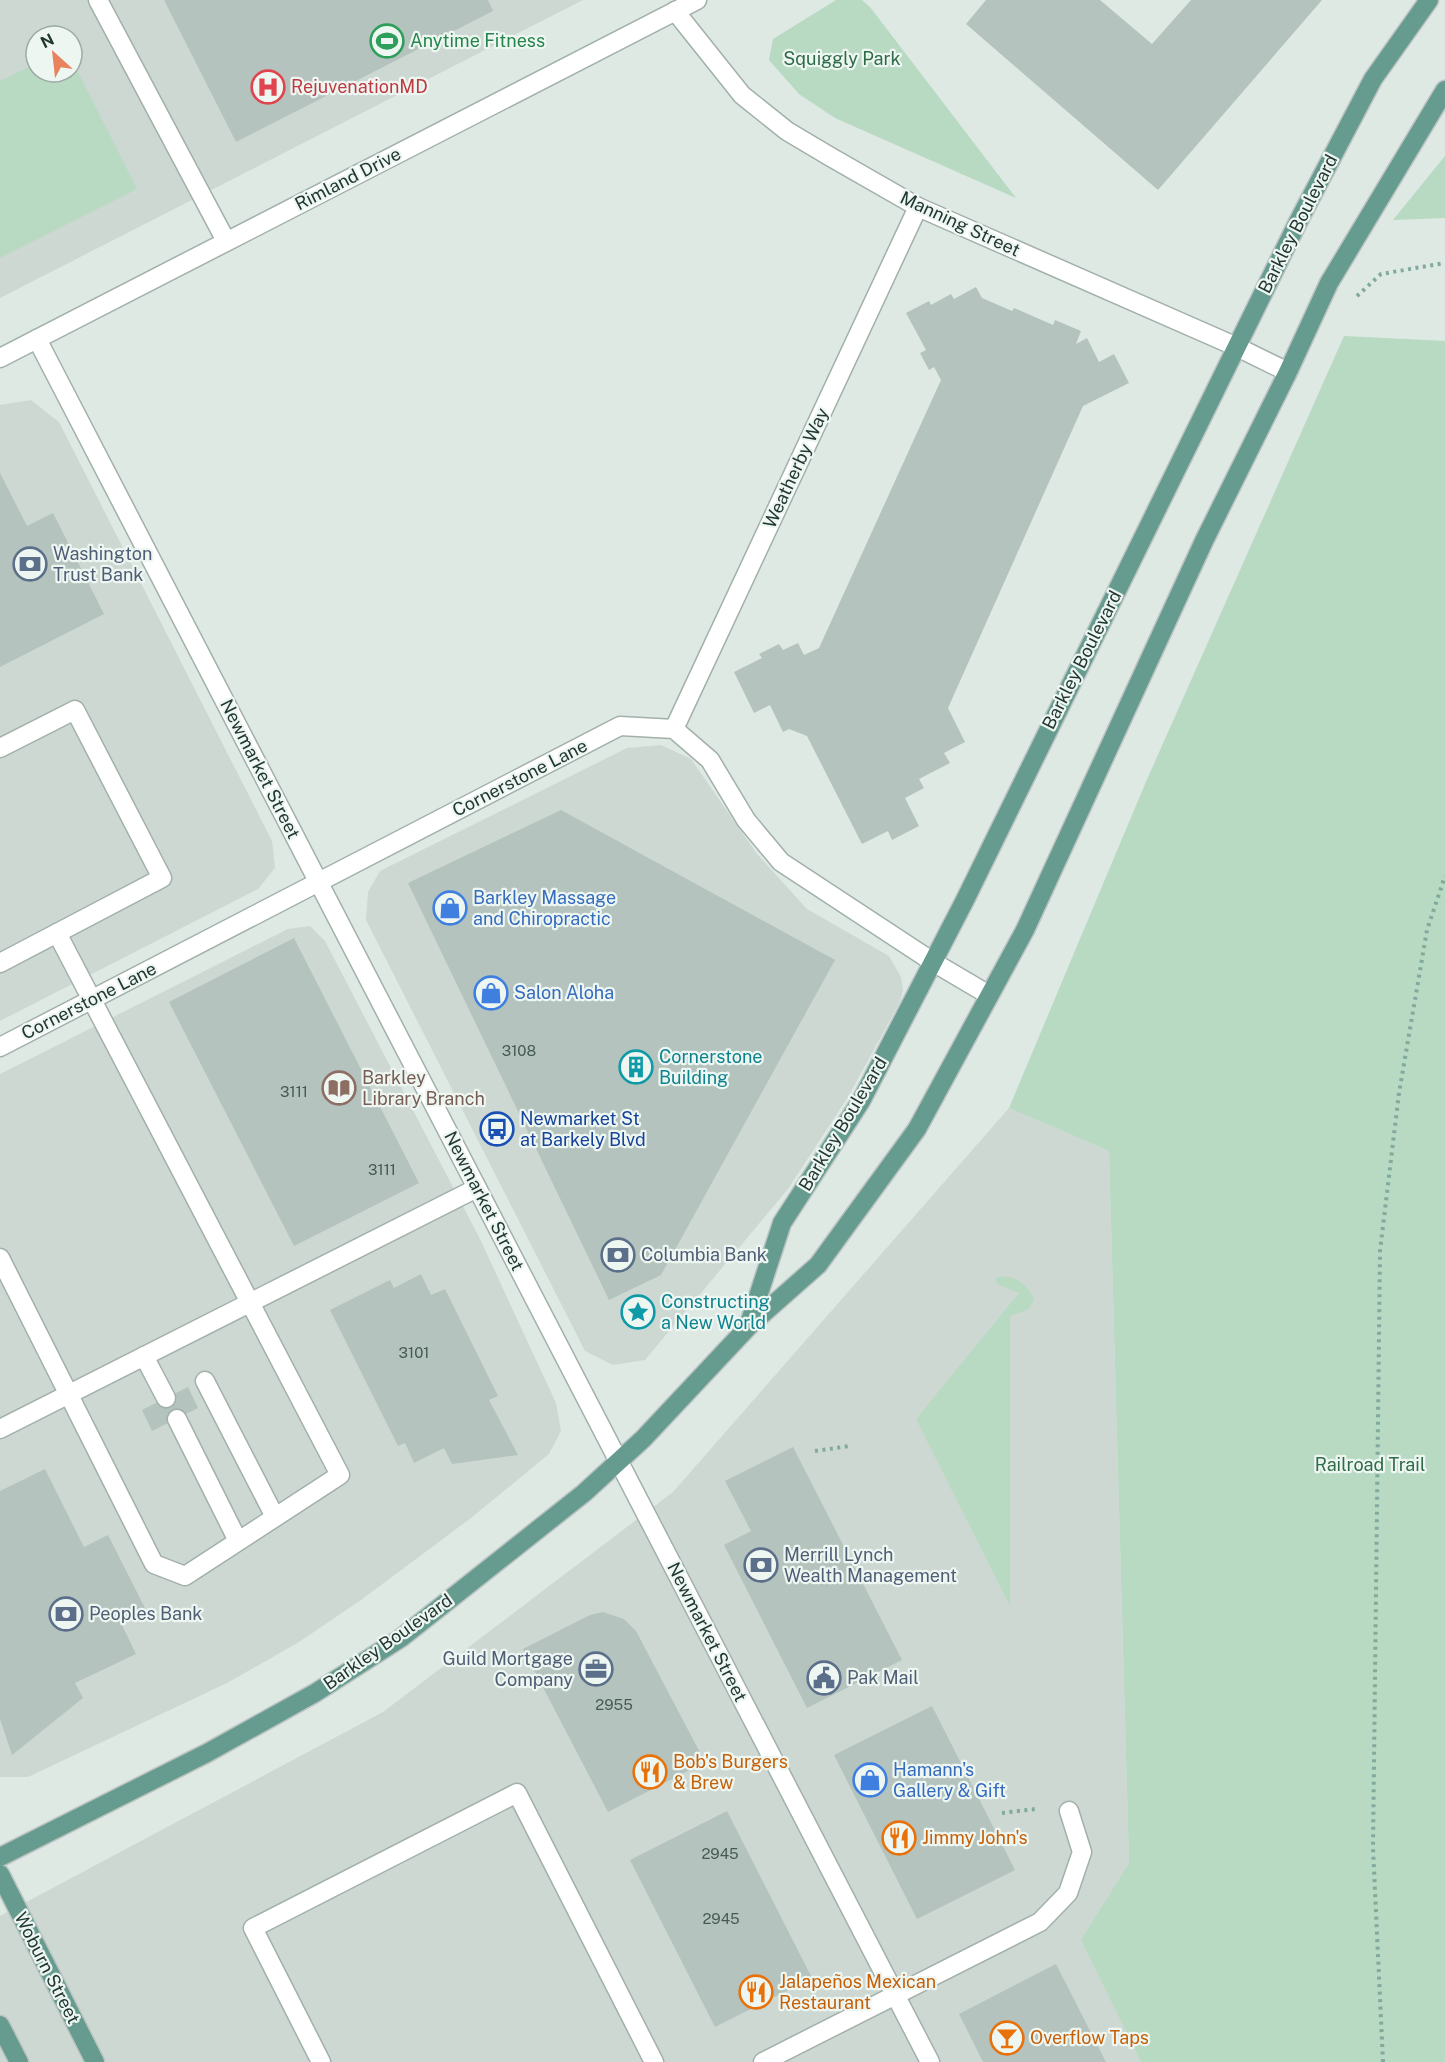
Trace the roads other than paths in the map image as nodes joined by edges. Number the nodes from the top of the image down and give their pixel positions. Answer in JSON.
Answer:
{"nodes":[{"id":1,"x":99,"y":0,"type":"edge"},
{"id":2,"x":697,"y":0,"type":"edge"},
{"id":3,"x":1429,"y":0,"type":"edge"},
{"id":4,"x":675,"y":11,"type":"junction"},
{"id":5,"x":1445,"y":90,"type":"edge"},
{"id":6,"x":918,"y":207,"type":"junction"},
{"id":7,"x":226,"y":241,"type":"junction"},
{"id":8,"x":37,"y":339,"type":"junction"},
{"id":9,"x":1237,"y":347,"type":"junction"},
{"id":10,"x":0,"y":358,"type":"edge"},
{"id":11,"x":1288,"y":372,"type":"junction"},
{"id":12,"x":674,"y":729,"type":"junction"},
{"id":13,"x":0,"y":748,"type":"edge"},
{"id":14,"x":319,"y":882,"type":"junction"},
{"id":15,"x":57,"y":933,"type":"junction"},
{"id":16,"x":933,"y":962,"type":"junction"},
{"id":17,"x":0,"y":963,"type":"edge"},
{"id":18,"x":989,"y":995,"type":"junction"},
{"id":19,"x":92,"y":999,"type":"junction"},
{"id":20,"x":0,"y":1047,"type":"edge"},
{"id":21,"x":477,"y":1188,"type":"junction"},
{"id":22,"x":0,"y":1258,"type":"edge"},
{"id":23,"x":250,"y":1302,"type":"junction"},
{"id":24,"x":749,"y":1326,"type":"junction"},
{"id":25,"x":144,"y":1356,"type":"junction"},
{"id":26,"x":205,"y":1381,"type":"dead end"},
{"id":27,"x":69,"y":1395,"type":"junction"},
{"id":28,"x":166,"y":1398,"type":"dead end"},
{"id":29,"x":177,"y":1419,"type":"dead end"},
{"id":30,"x":0,"y":1429,"type":"edge"},
{"id":31,"x":618,"y":1461,"type":"junction"},
{"id":32,"x":275,"y":1517,"type":"junction"},
{"id":33,"x":238,"y":1541,"type":"junction"},
{"id":34,"x":1069,"y":1812,"type":"dead end"},
{"id":35,"x":0,"y":1857,"type":"edge"},
{"id":36,"x":0,"y":1875,"type":"edge"},
{"id":37,"x":896,"y":1995,"type":"junction"},
{"id":38,"x":0,"y":2025,"type":"edge"},
{"id":39,"x":19,"y":2062,"type":"edge"},
{"id":40,"x":95,"y":2062,"type":"edge"},
{"id":41,"x":321,"y":2062,"type":"edge"},
{"id":42,"x":654,"y":2062,"type":"edge"},
{"id":43,"x":763,"y":2062,"type":"edge"},
{"id":44,"x":930,"y":2062,"type":"edge"}],
"edges":[{"from":1,"to":7,"type":"street"},
{"from":2,"to":4,"type":"street","name":"Rimland Drive"},
{"from":3,"to":9,"type":"main road","name":"Barkley Boulevard"},
{"from":4,"to":6,"type":"street","name":"Manning Street"},
{"from":4,"to":7,"type":"street","name":"Rimland Drive"},
{"from":5,"to":11,"type":"main road","name":"Barkley Boulevard"},
{"from":6,"to":9,"type":"street","name":"Manning Street"},
{"from":6,"to":12,"type":"street","name":"Weatherby Way"},
{"from":7,"to":8,"type":"street","name":"Rimland Drive"},
{"from":8,"to":10,"type":"street","name":"Rimland Drive"},
{"from":8,"to":14,"type":"street","name":"Newmarket Street"},
{"from":9,"to":11,"type":"street","name":"Manning Street"},
{"from":9,"to":16,"type":"main road","name":"Barkley Boulevard"},
{"from":11,"to":18,"type":"main road","name":"Barkley Boulevard"},
{"from":12,"to":14,"type":"street","name":"Cornerstone Lane"},
{"from":12,"to":16,"type":"street"},
{"from":13,"to":15,"type":"street"},
{"from":14,"to":19,"type":"street","name":"Cornerstone Lane"},
{"from":14,"to":21,"type":"street","name":"Newmarket Street"},
{"from":15,"to":17,"type":"street"},
{"from":15,"to":19,"type":"street"},
{"from":16,"to":18,"type":"street"},
{"from":16,"to":24,"type":"main road","name":"Barkley Boulevard"},
{"from":18,"to":24,"type":"main road","name":"Barkley Boulevard"},
{"from":19,"to":20,"type":"street","name":"Cornerstone Lane"},
{"from":19,"to":23,"type":"street"},
{"from":21,"to":23,"type":"street"},
{"from":21,"to":31,"type":"street","name":"Newmarket Street"},
{"from":22,"to":27,"type":"street"},
{"from":23,"to":25,"type":"street"},
{"from":23,"to":32,"type":"street"},
{"from":24,"to":31,"type":"main road","name":"Barkley Boulevard"},
{"from":25,"to":27,"type":"street"},
{"from":25,"to":28,"type":"street"},
{"from":26,"to":32,"type":"street"},
{"from":27,"to":30,"type":"street"},
{"from":27,"to":33,"type":"street"},
{"from":29,"to":33,"type":"street"},
{"from":31,"to":35,"type":"main road","name":"Barkley Boulevard"},
{"from":31,"to":37,"type":"street","name":"Newmarket Street"},
{"from":32,"to":33,"type":"street"},
{"from":34,"to":37,"type":"street"},
{"from":36,"to":40,"type":"main road","name":"Woburn Street"},
{"from":37,"to":43,"type":"street"},
{"from":37,"to":44,"type":"street","name":"Newmarket Street"},
{"from":38,"to":39,"type":"main road"},
{"from":41,"to":42,"type":"street"}]}
